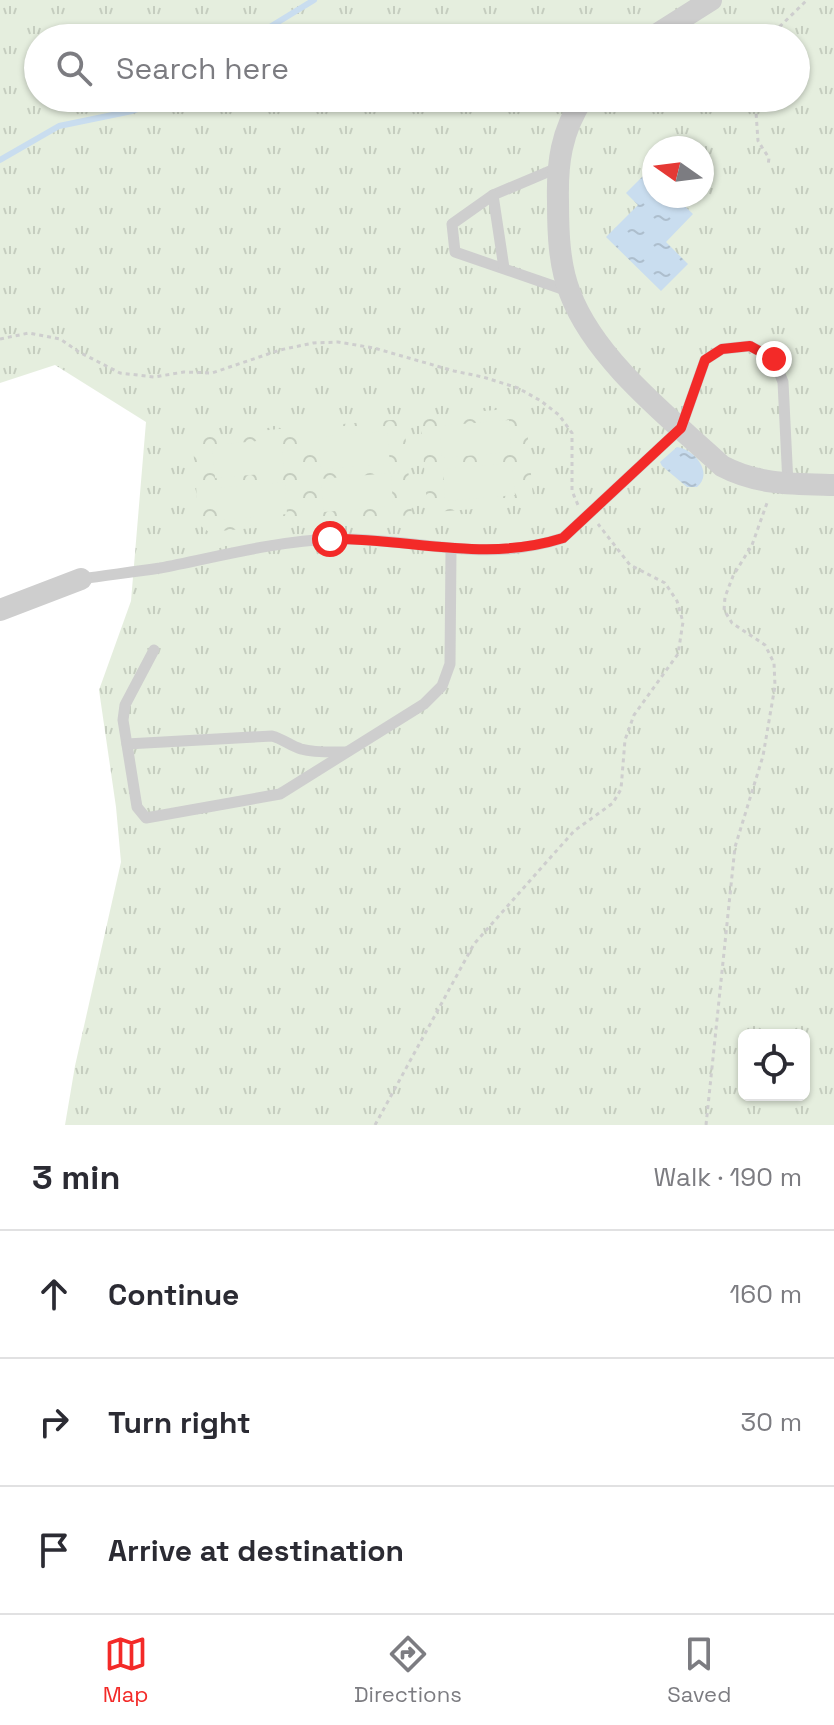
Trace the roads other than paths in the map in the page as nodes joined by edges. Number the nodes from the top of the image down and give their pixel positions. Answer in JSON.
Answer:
{"nodes":[{"id":1,"x":711,"y":0,"type":"edge"},
{"id":2,"x":673,"y":24,"type":"edge"},
{"id":3,"x":576,"y":112,"type":"edge"},
{"id":4,"x":557,"y":168,"type":"junction"},
{"id":5,"x":493,"y":195,"type":"junction"},
{"id":6,"x":504,"y":268,"type":"junction"},
{"id":7,"x":569,"y":292,"type":"junction"},
{"id":8,"x":681,"y":428,"type":"junction"},
{"id":9,"x":780,"y":484,"type":"junction"},
{"id":10,"x":834,"y":485,"type":"edge"},
{"id":11,"x":451,"y":550,"type":"junction"},
{"id":12,"x":81,"y":579,"type":"joint"},
{"id":13,"x":0,"y":610,"type":"edge"},
{"id":14,"x":154,"y":650,"type":"dead end"},
{"id":15,"x":127,"y":744,"type":"junction"},
{"id":16,"x":347,"y":752,"type":"junction"}],
"edges":[{"from":1,"to":2,"type":"street"},
{"from":3,"to":4,"type":"street"},
{"from":4,"to":5,"type":"lane"},
{"from":4,"to":7,"type":"street"},
{"from":5,"to":6,"type":"lane"},
{"from":5,"to":6,"type":"lane"},
{"from":6,"to":7,"type":"lane"},
{"from":7,"to":8,"type":"street"},
{"from":8,"to":9,"type":"street"},
{"from":8,"to":9,"type":"lane"},
{"from":8,"to":11,"type":"lane"},
{"from":9,"to":10,"type":"street"},
{"from":11,"to":12,"type":"lane"},
{"from":11,"to":16,"type":"lane"},
{"from":12,"to":13,"type":"street"},
{"from":14,"to":15,"type":"lane"},
{"from":15,"to":16,"type":"lane"},
{"from":15,"to":16,"type":"lane"}]}
